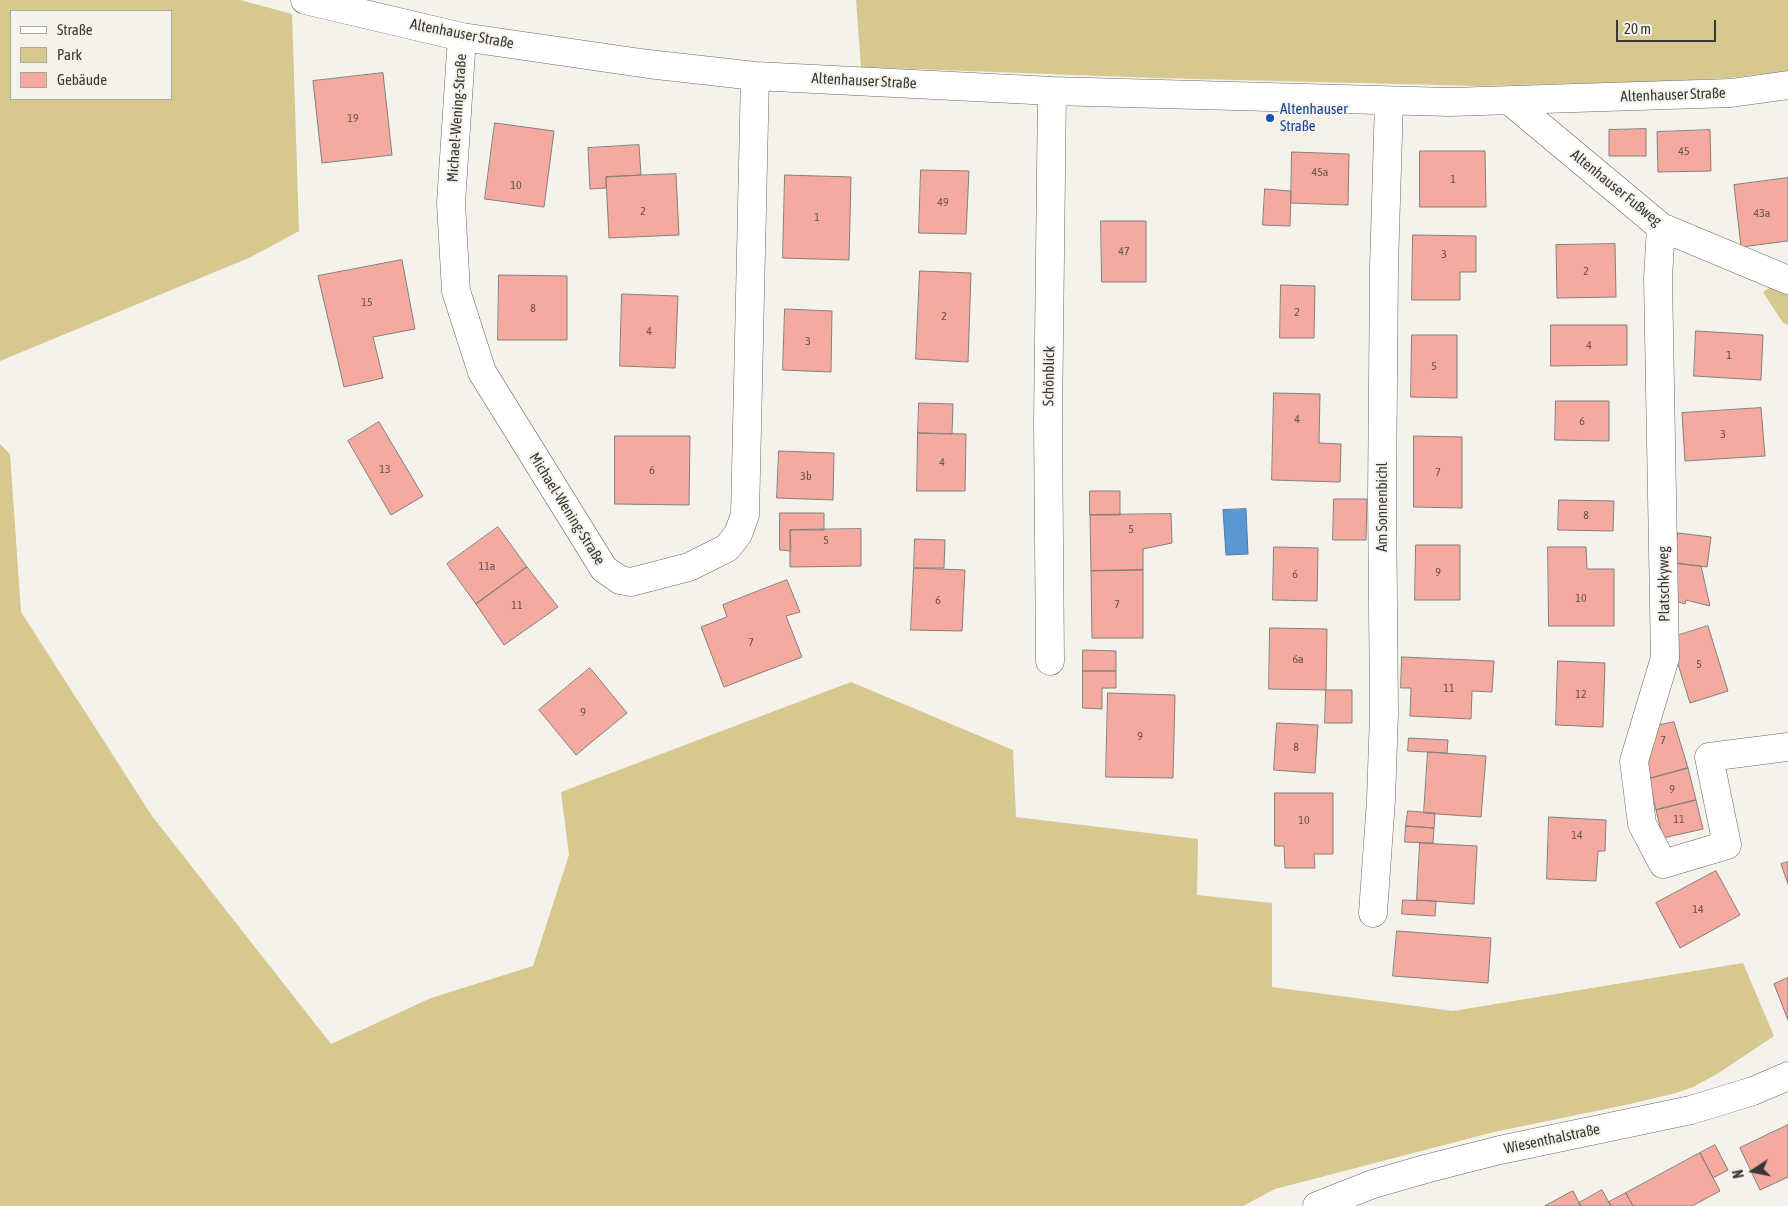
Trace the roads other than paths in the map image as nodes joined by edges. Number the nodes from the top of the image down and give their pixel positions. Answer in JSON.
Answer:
{"nodes":[{"id":1,"x":305,"y":0,"type":"edge"},
{"id":2,"x":462,"y":37,"type":"junction"},
{"id":3,"x":755,"y":76,"type":"junction"},
{"id":4,"x":1788,"y":85,"type":"edge"},
{"id":5,"x":1052,"y":91,"type":"junction"},
{"id":6,"x":1389,"y":101,"type":"junction"},
{"id":7,"x":1510,"y":101,"type":"junction"},
{"id":8,"x":1661,"y":227,"type":"junction"},
{"id":9,"x":1788,"y":280,"type":"edge"},
{"id":10,"x":1050,"y":661,"type":"dead end"},
{"id":11,"x":1788,"y":747,"type":"edge"},
{"id":12,"x":1373,"y":913,"type":"dead end"},
{"id":13,"x":1788,"y":1076,"type":"edge"},
{"id":14,"x":1317,"y":1206,"type":"edge"}],
"edges":[{"from":1,"to":2,"type":"street","name":"Altenhauser Straße"},
{"from":2,"to":3,"type":"street","name":"Altenhauser Straße"},
{"from":2,"to":3,"type":"street","name":"Michael-Wening-Straße"},
{"from":3,"to":5,"type":"street","name":"Altenhauser Straße"},
{"from":4,"to":7,"type":"street","name":"Altenhauser Straße"},
{"from":5,"to":6,"type":"street","name":"Altenhauser Straße"},
{"from":5,"to":10,"type":"street","name":"Schönblick"},
{"from":6,"to":7,"type":"street","name":"Altenhauser Straße"},
{"from":6,"to":12,"type":"street","name":"Am Sonnenbichl"},
{"from":7,"to":8,"type":"street","name":"Altenhauser Fußweg"},
{"from":8,"to":9,"type":"street","name":"Altenhauser Fußweg"},
{"from":8,"to":11,"type":"street","name":"Platschkyweg"},
{"from":13,"to":14,"type":"street","name":"Wiesenthalstraße"}]}
